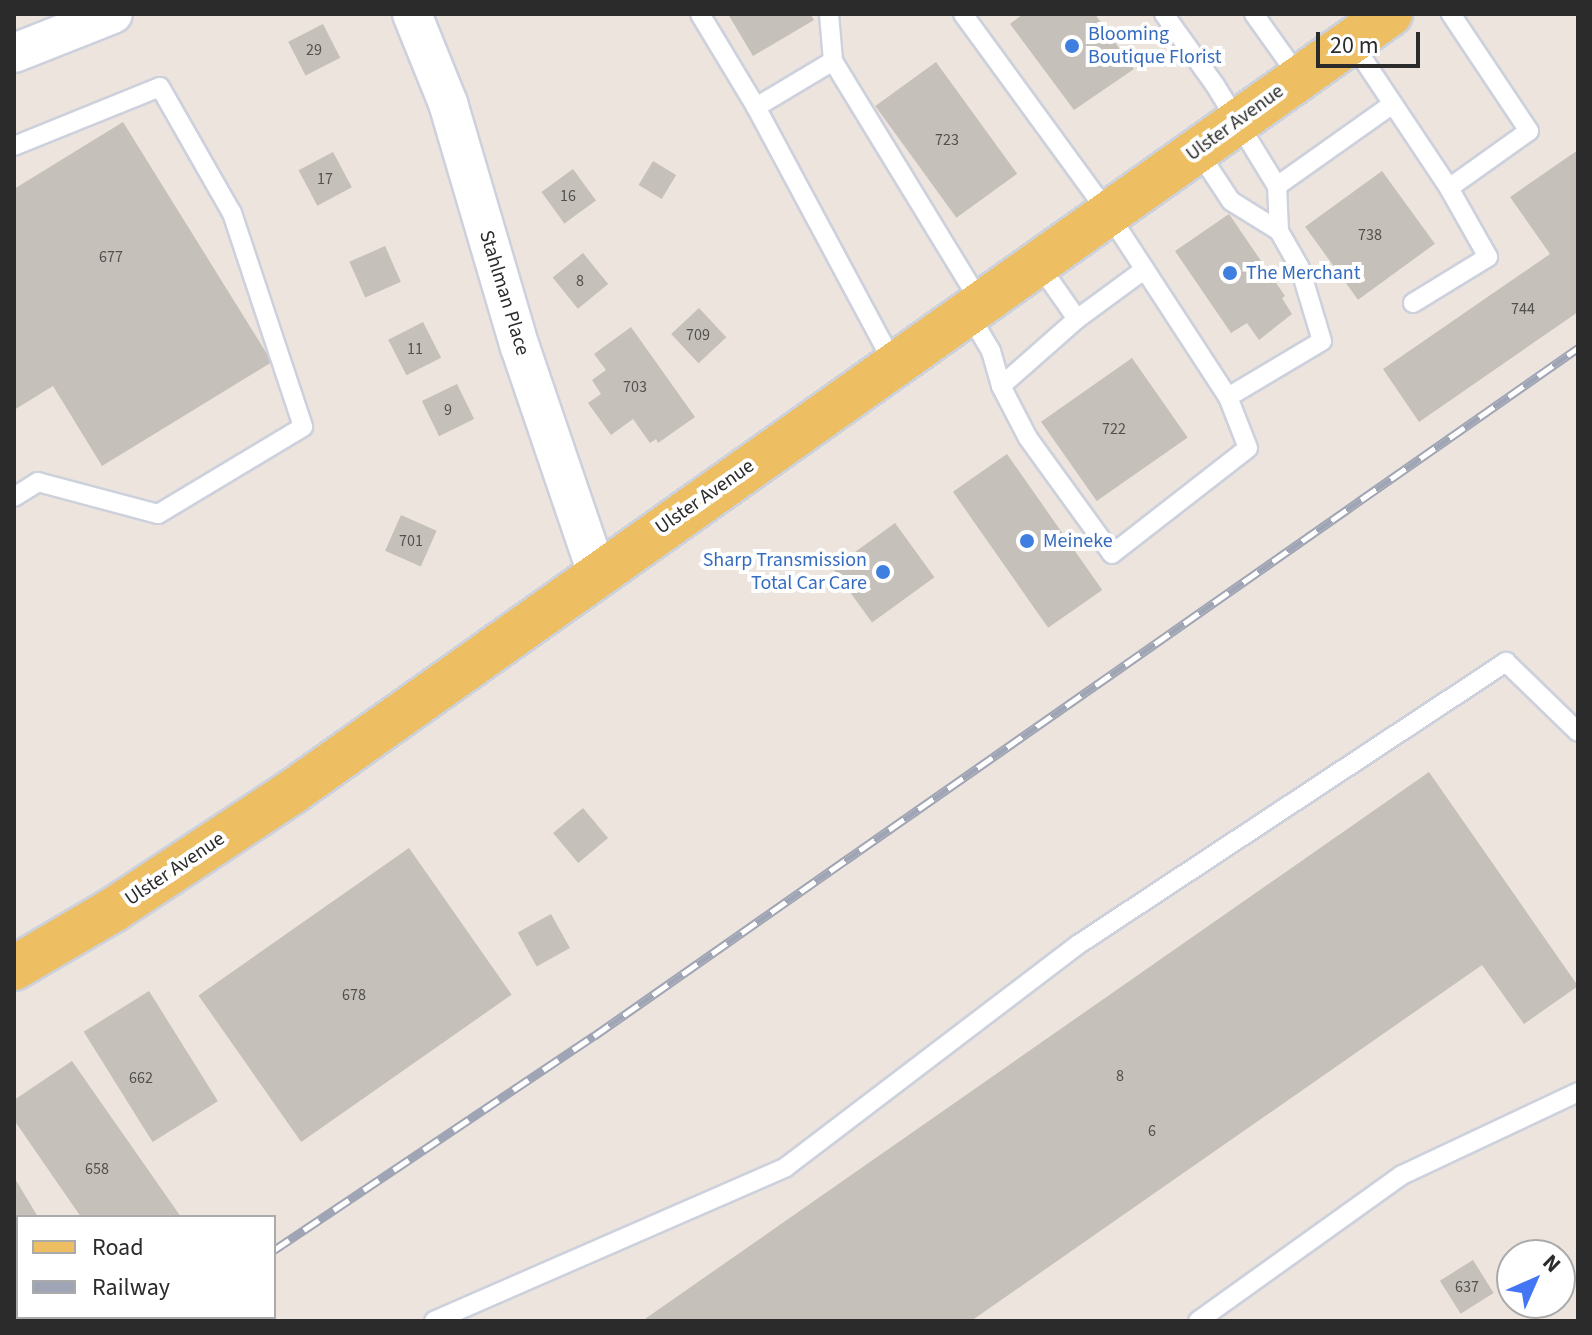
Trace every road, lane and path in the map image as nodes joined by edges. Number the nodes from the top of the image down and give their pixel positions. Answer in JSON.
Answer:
{"nodes":[{"id":1,"x":113,"y":14,"type":"edge"},
{"id":2,"x":412,"y":14,"type":"edge"},
{"id":3,"x":700,"y":14,"type":"edge"},
{"id":4,"x":829,"y":14,"type":"edge"},
{"id":5,"x":963,"y":14,"type":"edge"},
{"id":6,"x":1164,"y":14,"type":"edge"},
{"id":7,"x":1254,"y":14,"type":"edge"},
{"id":8,"x":1390,"y":14,"type":"edge"},
{"id":9,"x":1451,"y":14,"type":"edge"},
{"id":10,"x":1351,"y":41,"type":"junction"},
{"id":11,"x":14,"y":53,"type":"edge"},
{"id":12,"x":833,"y":61,"type":"junction"},
{"id":13,"x":1299,"y":77,"type":"junction"},
{"id":14,"x":1393,"y":104,"type":"junction"},
{"id":15,"x":756,"y":107,"type":"junction"},
{"id":16,"x":1238,"y":123,"type":"junction"},
{"id":17,"x":14,"y":146,"type":"edge"},
{"id":18,"x":1198,"y":151,"type":"junction"},
{"id":19,"x":1277,"y":186,"type":"junction"},
{"id":20,"x":1449,"y":188,"type":"junction"},
{"id":21,"x":1108,"y":213,"type":"junction"},
{"id":22,"x":1279,"y":231,"type":"junction"},
{"id":23,"x":1038,"y":263,"type":"junction"},
{"id":24,"x":1145,"y":269,"type":"junction"},
{"id":25,"x":1413,"y":303,"type":"dead end"},
{"id":26,"x":974,"y":307,"type":"junction"},
{"id":27,"x":1077,"y":319,"type":"junction"},
{"id":28,"x":894,"y":364,"type":"junction"},
{"id":29,"x":1001,"y":386,"type":"junction"},
{"id":30,"x":1228,"y":397,"type":"junction"},
{"id":31,"x":14,"y":497,"type":"edge"},
{"id":32,"x":597,"y":573,"type":"junction"},
{"id":33,"x":1578,"y":732,"type":"edge"},
{"id":34,"x":14,"y":968,"type":"edge"},
{"id":35,"x":1578,"y":1092,"type":"edge"},
{"id":36,"x":434,"y":1321,"type":"edge"},
{"id":37,"x":1198,"y":1321,"type":"edge"}],
"edges":[{"from":1,"to":11,"type":"street"},
{"from":2,"to":32,"type":"street","name":"Stahlman Place"},
{"from":3,"to":15,"type":"lane"},
{"from":4,"to":12,"type":"lane"},
{"from":5,"to":21,"type":"lane"},
{"from":6,"to":16,"type":"lane"},
{"from":7,"to":13,"type":"lane"},
{"from":8,"to":10,"type":"main road","name":"Ulster Avenue"},
{"from":9,"to":20,"type":"lane"},
{"from":10,"to":13,"type":"main road","name":"Ulster Avenue"},
{"from":10,"to":14,"type":"lane"},
{"from":12,"to":15,"type":"lane"},
{"from":12,"to":26,"type":"lane"},
{"from":13,"to":16,"type":"main road","name":"Ulster Avenue"},
{"from":14,"to":19,"type":"lane"},
{"from":14,"to":20,"type":"lane"},
{"from":15,"to":28,"type":"lane"},
{"from":16,"to":18,"type":"main road","name":"Ulster Avenue"},
{"from":16,"to":19,"type":"lane"},
{"from":17,"to":31,"type":"lane"},
{"from":18,"to":21,"type":"main road","name":"Ulster Avenue"},
{"from":18,"to":22,"type":"lane"},
{"from":19,"to":22,"type":"lane"},
{"from":20,"to":25,"type":"lane"},
{"from":21,"to":23,"type":"main road","name":"Ulster Avenue"},
{"from":21,"to":24,"type":"lane"},
{"from":22,"to":30,"type":"lane"},
{"from":23,"to":26,"type":"main road","name":"Ulster Avenue"},
{"from":23,"to":27,"type":"lane"},
{"from":24,"to":27,"type":"lane"},
{"from":24,"to":30,"type":"lane"},
{"from":26,"to":28,"type":"main road","name":"Ulster Avenue"},
{"from":26,"to":29,"type":"lane"},
{"from":27,"to":29,"type":"lane"},
{"from":28,"to":32,"type":"main road","name":"Ulster Avenue"},
{"from":29,"to":30,"type":"lane"},
{"from":32,"to":34,"type":"main road","name":"Ulster Avenue"},
{"from":33,"to":36,"type":"lane"},
{"from":35,"to":37,"type":"lane"}]}
